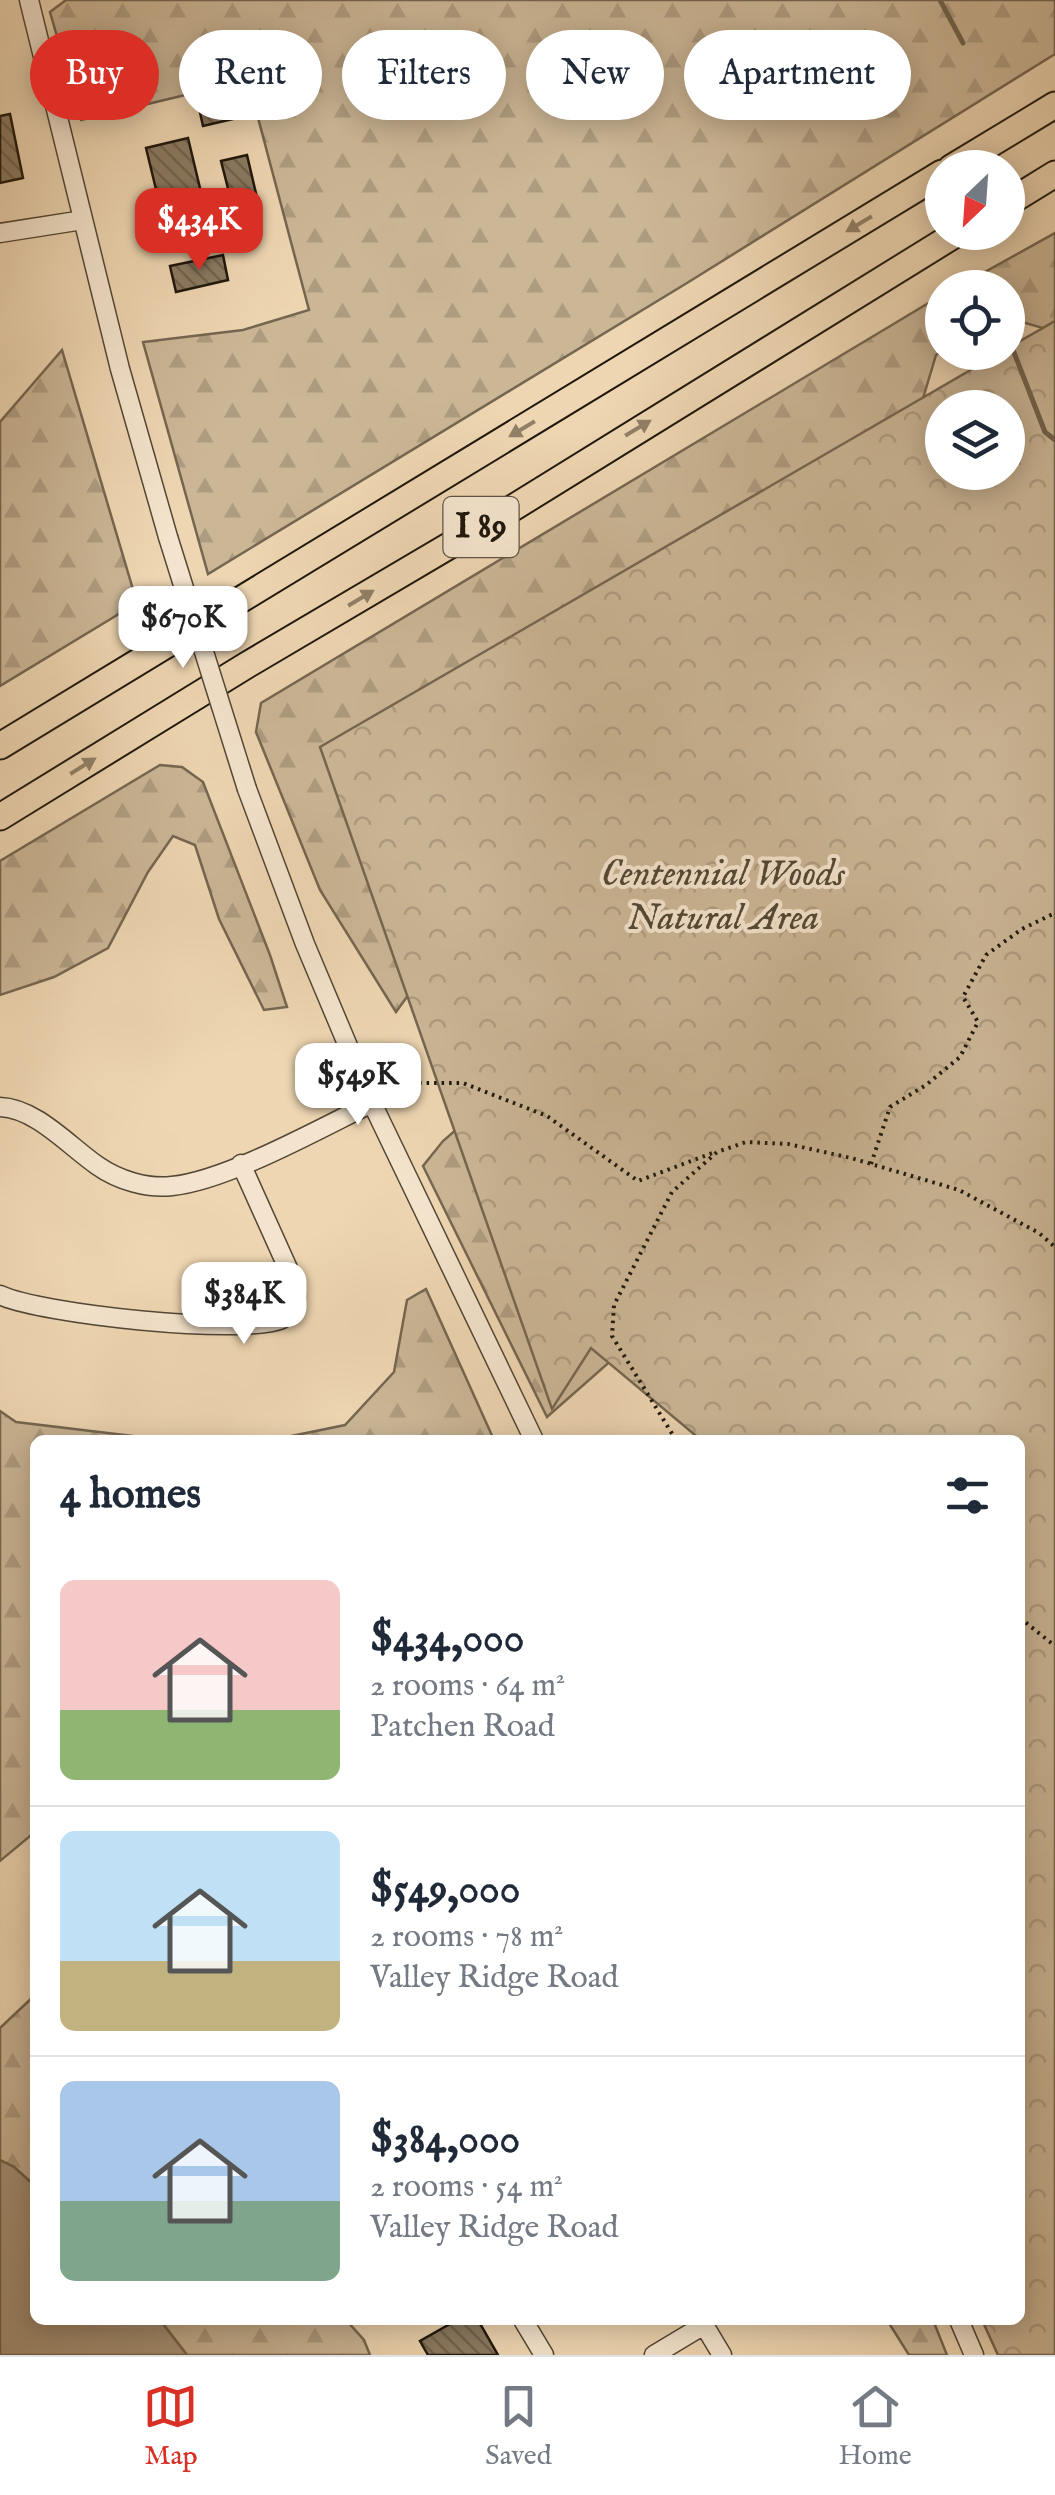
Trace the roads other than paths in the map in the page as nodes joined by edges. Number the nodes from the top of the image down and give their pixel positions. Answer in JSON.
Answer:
{"nodes":[{"id":1,"x":29,"y":0,"type":"edge"},
{"id":2,"x":1055,"y":104,"type":"edge"},
{"id":3,"x":981,"y":150,"type":"edge"},
{"id":4,"x":1055,"y":174,"type":"edge"},
{"id":5,"x":925,"y":183,"type":"edge"},
{"id":6,"x":1025,"y":193,"type":"edge"},
{"id":7,"x":83,"y":220,"type":"junction"},
{"id":8,"x":0,"y":233,"type":"edge"},
{"id":9,"x":930,"y":250,"type":"edge"},
{"id":10,"x":0,"y":746,"type":"edge"},
{"id":11,"x":0,"y":817,"type":"edge"},
{"id":12,"x":372,"y":1103,"type":"junction"},
{"id":13,"x":0,"y":1107,"type":"edge"},
{"id":14,"x":241,"y":1164,"type":"junction"},
{"id":15,"x":0,"y":1295,"type":"edge"},
{"id":16,"x":532,"y":1435,"type":"edge"},
{"id":17,"x":526,"y":2325,"type":"edge"},
{"id":18,"x":698,"y":2325,"type":"edge"},
{"id":19,"x":704,"y":2325,"type":"edge"},
{"id":20,"x":961,"y":2325,"type":"edge"},
{"id":21,"x":544,"y":2355,"type":"edge"},
{"id":22,"x":654,"y":2355,"type":"edge"},
{"id":23,"x":722,"y":2355,"type":"edge"},
{"id":24,"x":974,"y":2355,"type":"edge"}],
"edges":[{"from":1,"to":7,"type":"street"},
{"from":2,"to":3,"type":"highway"},
{"from":4,"to":6,"type":"highway"},
{"from":5,"to":10,"type":"highway","number":"I 89","one_way":true},
{"from":7,"to":8,"type":"street"},
{"from":7,"to":12,"type":"street","bridge":true},
{"from":11,"to":9,"type":"highway","number":"I 89","one_way":true},
{"from":12,"to":14,"type":"street"},
{"from":12,"to":16,"type":"street"},
{"from":13,"to":14,"type":"street"},
{"from":14,"to":15,"type":"street"},
{"from":17,"to":21,"type":"street"},
{"from":18,"to":22,"type":"street"},
{"from":19,"to":23,"type":"street"},
{"from":20,"to":24,"type":"street"}]}
